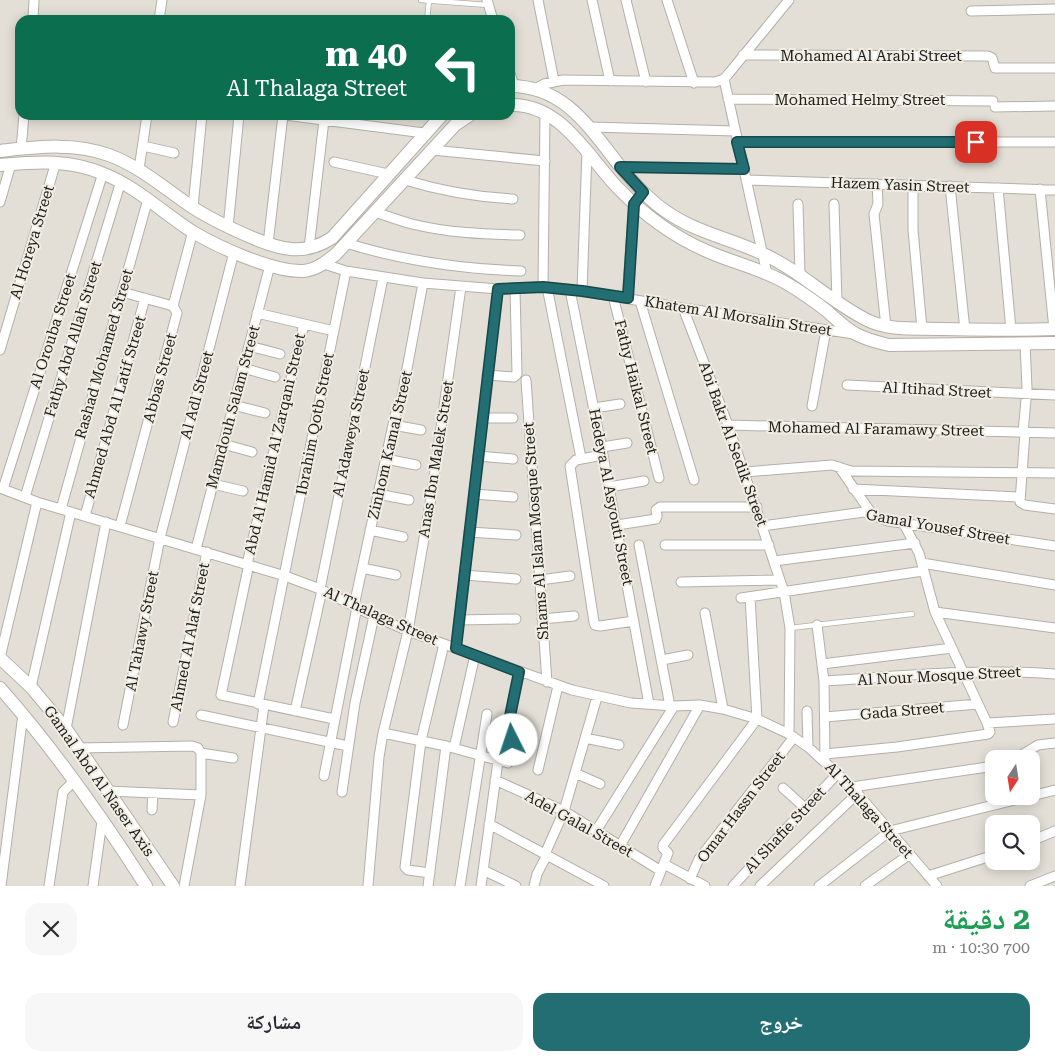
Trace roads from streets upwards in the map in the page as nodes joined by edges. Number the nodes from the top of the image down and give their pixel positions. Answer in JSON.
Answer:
{"nodes":[{"id":1,"x":34,"y":0,"type":"edge"},
{"id":2,"x":162,"y":0,"type":"edge"},
{"id":3,"x":538,"y":0,"type":"edge"},
{"id":4,"x":592,"y":0,"type":"edge"},
{"id":5,"x":626,"y":0,"type":"edge"},
{"id":6,"x":667,"y":0,"type":"edge"},
{"id":7,"x":789,"y":0,"type":"edge"},
{"id":8,"x":488,"y":3,"type":"edge"},
{"id":9,"x":1055,"y":9,"type":"edge"},
{"id":10,"x":972,"y":11,"type":"dead end"},
{"id":11,"x":32,"y":15,"type":"edge"},
{"id":12,"x":160,"y":15,"type":"edge"},
{"id":13,"x":492,"y":15,"type":"edge"},
{"id":14,"x":743,"y":55,"type":"junction"},
{"id":15,"x":1055,"y":68,"type":"edge"},
{"id":16,"x":724,"y":79,"type":"junction"},
{"id":17,"x":554,"y":80,"type":"junction"},
{"id":18,"x":610,"y":81,"type":"junction"},
{"id":19,"x":646,"y":82,"type":"junction"},
{"id":20,"x":694,"y":83,"type":"junction"},
{"id":21,"x":515,"y":86,"type":"edge"},
{"id":22,"x":535,"y":89,"type":"junction"},
{"id":23,"x":728,"y":99,"type":"junction"},
{"id":24,"x":562,"y":102,"type":"junction"},
{"id":25,"x":515,"y":106,"type":"edge"},
{"id":26,"x":1055,"y":106,"type":"edge"},
{"id":27,"x":550,"y":116,"type":"junction"},
{"id":28,"x":24,"y":120,"type":"edge"},
{"id":29,"x":146,"y":120,"type":"edge"},
{"id":30,"x":202,"y":120,"type":"edge"},
{"id":31,"x":239,"y":120,"type":"edge"},
{"id":32,"x":283,"y":120,"type":"edge"},
{"id":33,"x":324,"y":120,"type":"joint"},
{"id":34,"x":437,"y":120,"type":"edge"},
{"id":35,"x":462,"y":120,"type":"edge"},
{"id":36,"x":590,"y":127,"type":"junction"},
{"id":37,"x":735,"y":131,"type":"junction"},
{"id":38,"x":424,"y":133,"type":"junction"},
{"id":39,"x":737,"y":142,"type":"junction"},
{"id":40,"x":1055,"y":142,"type":"edge"},
{"id":41,"x":143,"y":146,"type":"junction"},
{"id":42,"x":21,"y":149,"type":"junction"},
{"id":43,"x":432,"y":150,"type":"junction"},
{"id":44,"x":0,"y":151,"type":"edge"},
{"id":45,"x":587,"y":151,"type":"junction"},
{"id":46,"x":174,"y":152,"type":"dead end"},
{"id":47,"x":545,"y":161,"type":"junction"},
{"id":48,"x":56,"y":162,"type":"junction"},
{"id":49,"x":334,"y":162,"type":"dead end"},
{"id":50,"x":6,"y":165,"type":"edge"},
{"id":51,"x":620,"y":167,"type":"junction"},
{"id":52,"x":139,"y":169,"type":"junction"},
{"id":53,"x":744,"y":169,"type":"junction"},
{"id":54,"x":103,"y":173,"type":"junction"},
{"id":55,"x":388,"y":174,"type":"junction"},
{"id":56,"x":405,"y":180,"type":"junction"},
{"id":57,"x":746,"y":180,"type":"junction"},
{"id":58,"x":122,"y":181,"type":"junction"},
{"id":59,"x":878,"y":184,"type":"junction"},
{"id":60,"x":913,"y":185,"type":"junction"},
{"id":61,"x":950,"y":186,"type":"junction"},
{"id":62,"x":998,"y":188,"type":"junction"},
{"id":63,"x":1040,"y":189,"type":"junction"},
{"id":64,"x":1055,"y":190,"type":"edge"},
{"id":65,"x":643,"y":192,"type":"junction"},
{"id":66,"x":148,"y":199,"type":"junction"},
{"id":67,"x":513,"y":199,"type":"dead end"},
{"id":68,"x":0,"y":202,"type":"edge"},
{"id":69,"x":634,"y":204,"type":"junction"},
{"id":70,"x":798,"y":204,"type":"dead end"},
{"id":71,"x":834,"y":204,"type":"dead end"},
{"id":72,"x":193,"y":207,"type":"junction"},
{"id":73,"x":375,"y":212,"type":"junction"},
{"id":74,"x":228,"y":228,"type":"junction"},
{"id":75,"x":193,"y":232,"type":"junction"},
{"id":76,"x":520,"y":235,"type":"dead end"},
{"id":77,"x":346,"y":243,"type":"junction"},
{"id":78,"x":268,"y":244,"type":"junction"},
{"id":79,"x":309,"y":248,"type":"junction"},
{"id":80,"x":286,"y":249,"type":"junction"},
{"id":81,"x":234,"y":252,"type":"junction"},
{"id":82,"x":762,"y":253,"type":"junction"},
{"id":83,"x":324,"y":264,"type":"junction"},
{"id":84,"x":276,"y":267,"type":"junction"},
{"id":85,"x":521,"y":271,"type":"dead end"},
{"id":86,"x":346,"y":272,"type":"junction"},
{"id":87,"x":767,"y":274,"type":"junction"},
{"id":88,"x":800,"y":275,"type":"junction"},
{"id":89,"x":383,"y":278,"type":"junction"},
{"id":90,"x":423,"y":283,"type":"junction"},
{"id":91,"x":461,"y":286,"type":"junction"},
{"id":92,"x":545,"y":287,"type":"junction"},
{"id":93,"x":498,"y":289,"type":"junction"},
{"id":94,"x":514,"y":289,"type":"junction"},
{"id":95,"x":570,"y":290,"type":"junction"},
{"id":96,"x":582,"y":291,"type":"junction"},
{"id":97,"x":122,"y":292,"type":"junction"},
{"id":98,"x":613,"y":296,"type":"junction"},
{"id":99,"x":145,"y":298,"type":"junction"},
{"id":100,"x":628,"y":298,"type":"junction"},
{"id":101,"x":640,"y":301,"type":"junction"},
{"id":102,"x":837,"y":301,"type":"junction"},
{"id":103,"x":173,"y":306,"type":"junction"},
{"id":104,"x":683,"y":308,"type":"junction"},
{"id":105,"x":257,"y":313,"type":"junction"},
{"id":106,"x":304,"y":324,"type":"junction"},
{"id":107,"x":886,"y":327,"type":"junction"},
{"id":108,"x":922,"y":328,"type":"junction"},
{"id":109,"x":942,"y":329,"type":"junction"},
{"id":110,"x":1055,"y":329,"type":"edge"},
{"id":111,"x":826,"y":330,"type":"junction"},
{"id":112,"x":965,"y":330,"type":"junction"},
{"id":113,"x":1011,"y":330,"type":"junction"},
{"id":114,"x":334,"y":332,"type":"junction"},
{"id":115,"x":856,"y":334,"type":"junction"},
{"id":116,"x":1025,"y":343,"type":"junction"},
{"id":117,"x":1055,"y":343,"type":"edge"},
{"id":118,"x":943,"y":344,"type":"junction"},
{"id":119,"x":249,"y":346,"type":"junction"},
{"id":120,"x":0,"y":350,"type":"edge"},
{"id":121,"x":280,"y":354,"type":"dead end"},
{"id":122,"x":243,"y":368,"type":"junction"},
{"id":123,"x":488,"y":375,"type":"junction"},
{"id":124,"x":276,"y":377,"type":"dead end"},
{"id":125,"x":526,"y":380,"type":"dead end"},
{"id":126,"x":846,"y":385,"type":"dead end"},
{"id":127,"x":1026,"y":394,"type":"junction"},
{"id":128,"x":1055,"y":395,"type":"edge"},
{"id":129,"x":620,"y":404,"type":"dead end"},
{"id":130,"x":233,"y":405,"type":"junction"},
{"id":131,"x":812,"y":406,"type":"dead end"},
{"id":132,"x":594,"y":408,"type":"junction"},
{"id":133,"x":264,"y":413,"type":"dead end"},
{"id":134,"x":483,"y":418,"type":"junction"},
{"id":135,"x":513,"y":418,"type":"dead end"},
{"id":136,"x":393,"y":425,"type":"junction"},
{"id":137,"x":728,"y":425,"type":"junction"},
{"id":138,"x":421,"y":430,"type":"dead end"},
{"id":139,"x":1024,"y":432,"type":"junction"},
{"id":140,"x":1055,"y":433,"type":"edge"},
{"id":141,"x":627,"y":442,"type":"dead end"},
{"id":142,"x":223,"y":444,"type":"junction"},
{"id":143,"x":603,"y":451,"type":"junction"},
{"id":144,"x":252,"y":452,"type":"dead end"},
{"id":145,"x":478,"y":456,"type":"junction"},
{"id":146,"x":581,"y":458,"type":"junction"},
{"id":147,"x":386,"y":459,"type":"junction"},
{"id":148,"x":513,"y":459,"type":"dead end"},
{"id":149,"x":416,"y":465,"type":"dead end"},
{"id":150,"x":838,"y":466,"type":"junction"},
{"id":151,"x":744,"y":472,"type":"junction"},
{"id":152,"x":1021,"y":472,"type":"junction"},
{"id":153,"x":1055,"y":474,"type":"edge"},
{"id":154,"x":659,"y":478,"type":"dead end"},
{"id":155,"x":694,"y":480,"type":"dead end"},
{"id":156,"x":644,"y":481,"type":"dead end"},
{"id":157,"x":213,"y":484,"type":"junction"},
{"id":158,"x":609,"y":487,"type":"junction"},
{"id":159,"x":1,"y":488,"type":"edge"},
{"id":160,"x":853,"y":489,"type":"junction"},
{"id":161,"x":243,"y":491,"type":"dead end"},
{"id":162,"x":378,"y":494,"type":"junction"},
{"id":163,"x":474,"y":494,"type":"junction"},
{"id":164,"x":25,"y":497,"type":"junction"},
{"id":165,"x":514,"y":497,"type":"dead end"},
{"id":166,"x":1019,"y":497,"type":"junction"},
{"id":167,"x":409,"y":500,"type":"dead end"},
{"id":168,"x":37,"y":502,"type":"junction"},
{"id":169,"x":756,"y":508,"type":"junction"},
{"id":170,"x":1055,"y":508,"type":"edge"},
{"id":171,"x":61,"y":509,"type":"junction"},
{"id":172,"x":71,"y":512,"type":"junction"},
{"id":173,"x":872,"y":514,"type":"junction"},
{"id":174,"x":85,"y":516,"type":"junction"},
{"id":175,"x":106,"y":522,"type":"junction"},
{"id":176,"x":904,"y":524,"type":"junction"},
{"id":177,"x":617,"y":525,"type":"junction"},
{"id":178,"x":120,"y":526,"type":"junction"},
{"id":179,"x":762,"y":526,"type":"junction"},
{"id":180,"x":370,"y":530,"type":"junction"},
{"id":181,"x":469,"y":532,"type":"junction"},
{"id":182,"x":516,"y":535,"type":"dead end"},
{"id":183,"x":403,"y":537,"type":"dead end"},
{"id":184,"x":160,"y":538,"type":"junction"},
{"id":185,"x":915,"y":542,"type":"junction"},
{"id":186,"x":639,"y":544,"type":"dead end"},
{"id":187,"x":664,"y":545,"type":"dead end"},
{"id":188,"x":769,"y":545,"type":"junction"},
{"id":189,"x":1055,"y":546,"type":"edge"},
{"id":190,"x":196,"y":549,"type":"junction"},
{"id":191,"x":207,"y":552,"type":"junction"},
{"id":192,"x":774,"y":560,"type":"junction"},
{"id":193,"x":248,"y":564,"type":"junction"},
{"id":194,"x":923,"y":567,"type":"junction"},
{"id":195,"x":362,"y":568,"type":"junction"},
{"id":196,"x":396,"y":575,"type":"dead end"},
{"id":197,"x":464,"y":575,"type":"junction"},
{"id":198,"x":285,"y":576,"type":"junction"},
{"id":199,"x":570,"y":576,"type":"dead end"},
{"id":200,"x":516,"y":579,"type":"dead end"},
{"id":201,"x":540,"y":580,"type":"junction"},
{"id":202,"x":780,"y":580,"type":"junction"},
{"id":203,"x":681,"y":582,"type":"dead end"},
{"id":204,"x":1055,"y":585,"type":"edge"},
{"id":205,"x":321,"y":589,"type":"junction"},
{"id":206,"x":784,"y":592,"type":"junction"},
{"id":207,"x":355,"y":606,"type":"junction"},
{"id":208,"x":935,"y":612,"type":"junction"},
{"id":209,"x":705,"y":613,"type":"dead end"},
{"id":210,"x":374,"y":616,"type":"junction"},
{"id":211,"x":574,"y":616,"type":"dead end"},
{"id":212,"x":516,"y":619,"type":"dead end"},
{"id":213,"x":542,"y":619,"type":"junction"},
{"id":214,"x":459,"y":620,"type":"junction"},
{"id":215,"x":634,"y":621,"type":"junction"},
{"id":216,"x":817,"y":625,"type":"road end"},
{"id":217,"x":1055,"y":628,"type":"edge"},
{"id":218,"x":408,"y":631,"type":"junction"},
{"id":219,"x":444,"y":644,"type":"junction"},
{"id":220,"x":456,"y":648,"type":"junction"},
{"id":221,"x":952,"y":648,"type":"junction"},
{"id":222,"x":475,"y":655,"type":"junction"},
{"id":223,"x":688,"y":655,"type":"dead end"},
{"id":224,"x":0,"y":658,"type":"edge"},
{"id":225,"x":662,"y":660,"type":"junction"},
{"id":226,"x":822,"y":664,"type":"junction"},
{"id":227,"x":519,"y":672,"type":"junction"},
{"id":228,"x":963,"y":672,"type":"junction"},
{"id":229,"x":1055,"y":674,"type":"edge"},
{"id":230,"x":547,"y":682,"type":"junction"},
{"id":231,"x":824,"y":682,"type":"junction"},
{"id":232,"x":558,"y":686,"type":"junction"},
{"id":233,"x":31,"y":687,"type":"junction"},
{"id":234,"x":0,"y":688,"type":"edge"},
{"id":235,"x":597,"y":697,"type":"junction"},
{"id":236,"x":261,"y":704,"type":"junction"},
{"id":237,"x":648,"y":704,"type":"junction"},
{"id":238,"x":978,"y":704,"type":"junction"},
{"id":239,"x":700,"y":705,"type":"junction"},
{"id":240,"x":672,"y":706,"type":"junction"},
{"id":241,"x":723,"y":709,"type":"junction"},
{"id":242,"x":295,"y":711,"type":"junction"},
{"id":243,"x":807,"y":711,"type":"dead end"},
{"id":244,"x":23,"y":714,"type":"junction"},
{"id":245,"x":488,"y":714,"type":"dead end"},
{"id":246,"x":201,"y":715,"type":"dead end"},
{"id":247,"x":826,"y":717,"type":"junction"},
{"id":248,"x":757,"y":719,"type":"junction"},
{"id":249,"x":1055,"y":719,"type":"edge"},
{"id":250,"x":334,"y":720,"type":"junction"},
{"id":251,"x":173,"y":722,"type":"dead end"},
{"id":252,"x":987,"y":723,"type":"junction"},
{"id":253,"x":123,"y":725,"type":"dead end"},
{"id":254,"x":261,"y":728,"type":"junction"},
{"id":255,"x":66,"y":729,"type":"junction"},
{"id":256,"x":383,"y":733,"type":"junction"},
{"id":257,"x":791,"y":736,"type":"junction"},
{"id":258,"x":585,"y":738,"type":"junction"},
{"id":259,"x":421,"y":741,"type":"junction"},
{"id":260,"x":329,"y":742,"type":"junction"},
{"id":261,"x":1055,"y":743,"type":"edge"},
{"id":262,"x":619,"y":745,"type":"dead end"},
{"id":263,"x":348,"y":746,"type":"junction"},
{"id":264,"x":450,"y":747,"type":"junction"},
{"id":265,"x":808,"y":747,"type":"junction"},
{"id":266,"x":78,"y":748,"type":"junction"},
{"id":267,"x":1030,"y":750,"type":"edge"},
{"id":268,"x":201,"y":752,"type":"junction"},
{"id":269,"x":480,"y":755,"type":"junction"},
{"id":270,"x":233,"y":758,"type":"dead end"},
{"id":271,"x":825,"y":758,"type":"junction"},
{"id":272,"x":498,"y":761,"type":"junction"},
{"id":273,"x":985,"y":768,"type":"edge"},
{"id":274,"x":538,"y":770,"type":"dead end"},
{"id":275,"x":575,"y":773,"type":"junction"},
{"id":276,"x":838,"y":773,"type":"junction"},
{"id":277,"x":324,"y":776,"type":"dead end"},
{"id":278,"x":495,"y":780,"type":"junction"},
{"id":279,"x":76,"y":783,"type":"junction"},
{"id":280,"x":600,"y":784,"type":"dead end"},
{"id":281,"x":783,"y":788,"type":"dead end"},
{"id":282,"x":855,"y":790,"type":"junction"},
{"id":283,"x":1055,"y":790,"type":"edge"},
{"id":284,"x":107,"y":791,"type":"junction"},
{"id":285,"x":342,"y":792,"type":"dead end"},
{"id":286,"x":153,"y":793,"type":"junction"},
{"id":287,"x":1040,"y":794,"type":"edge"},
{"id":288,"x":201,"y":795,"type":"junction"},
{"id":289,"x":994,"y":805,"type":"edge"},
{"id":290,"x":805,"y":808,"type":"junction"},
{"id":291,"x":152,"y":810,"type":"dead end"},
{"id":292,"x":564,"y":812,"type":"junction"},
{"id":293,"x":102,"y":821,"type":"junction"},
{"id":294,"x":489,"y":824,"type":"junction"},
{"id":295,"x":1055,"y":830,"type":"edge"},
{"id":296,"x":596,"y":831,"type":"junction"},
{"id":297,"x":890,"y":831,"type":"junction"},
{"id":298,"x":1040,"y":837,"type":"edge"},
{"id":299,"x":620,"y":846,"type":"junction"},
{"id":300,"x":546,"y":854,"type":"junction"},
{"id":301,"x":910,"y":854,"type":"junction"},
{"id":302,"x":985,"y":858,"type":"edge"},
{"id":303,"x":663,"y":868,"type":"junction"},
{"id":304,"x":483,"y":870,"type":"junction"},
{"id":305,"x":430,"y":873,"type":"junction"},
{"id":306,"x":928,"y":876,"type":"junction"},
{"id":307,"x":1055,"y":876,"type":"edge"},
{"id":308,"x":690,"y":878,"type":"junction"},
{"id":309,"x":145,"y":885,"type":"edge"},
{"id":310,"x":1,"y":886,"type":"edge"},
{"id":311,"x":49,"y":886,"type":"edge"},
{"id":312,"x":93,"y":886,"type":"edge"},
{"id":313,"x":173,"y":886,"type":"edge"},
{"id":314,"x":184,"y":886,"type":"edge"},
{"id":315,"x":240,"y":886,"type":"edge"},
{"id":316,"x":368,"y":886,"type":"edge"},
{"id":317,"x":428,"y":886,"type":"edge"},
{"id":318,"x":460,"y":886,"type":"edge"},
{"id":319,"x":481,"y":886,"type":"edge"},
{"id":320,"x":516,"y":886,"type":"edge"},
{"id":321,"x":534,"y":886,"type":"edge"},
{"id":322,"x":604,"y":886,"type":"edge"},
{"id":323,"x":655,"y":886,"type":"edge"},
{"id":324,"x":705,"y":886,"type":"edge"},
{"id":325,"x":733,"y":886,"type":"edge"},
{"id":326,"x":760,"y":886,"type":"edge"},
{"id":327,"x":819,"y":886,"type":"edge"},
{"id":328,"x":865,"y":886,"type":"edge"},
{"id":329,"x":937,"y":886,"type":"edge"},
{"id":330,"x":1030,"y":886,"type":"edge"}],
"edges":[{"from":1,"to":11,"type":"street"},
{"from":2,"to":12,"type":"street"},
{"from":3,"to":17,"type":"street"},
{"from":4,"to":18,"type":"street"},
{"from":5,"to":19,"type":"street"},
{"from":6,"to":20,"type":"street"},
{"from":7,"to":14,"type":"street"},
{"from":8,"to":13,"type":"street"},
{"from":9,"to":10,"type":"street"},
{"from":14,"to":15,"type":"street","name":"Mohamed Al Arabi Street"},
{"from":14,"to":16,"type":"street"},
{"from":16,"to":20,"type":"street"},
{"from":16,"to":23,"type":"street"},
{"from":17,"to":18,"type":"street"},
{"from":17,"to":22,"type":"street"},
{"from":18,"to":19,"type":"street"},
{"from":19,"to":20,"type":"street"},
{"from":21,"to":22,"type":"street"},
{"from":22,"to":24,"type":"street"},
{"from":23,"to":26,"type":"street","name":"Mohamed Helmy Street"},
{"from":23,"to":37,"type":"street"},
{"from":24,"to":27,"type":"street"},
{"from":24,"to":36,"type":"street"},
{"from":25,"to":27,"type":"street"},
{"from":27,"to":45,"type":"street"},
{"from":27,"to":47,"type":"street"},
{"from":28,"to":42,"type":"street"},
{"from":29,"to":41,"type":"street"},
{"from":30,"to":72,"type":"street"},
{"from":31,"to":74,"type":"street"},
{"from":32,"to":78,"type":"street"},
{"from":33,"to":38,"type":"street"},
{"from":33,"to":79,"type":"street"},
{"from":34,"to":38,"type":"street"},
{"from":35,"to":43,"type":"street"},
{"from":36,"to":37,"type":"street"},
{"from":36,"to":51,"type":"street"},
{"from":37,"to":39,"type":"street"},
{"from":38,"to":55,"type":"street"},
{"from":39,"to":40,"type":"street"},
{"from":39,"to":53,"type":"street"},
{"from":41,"to":46,"type":"street"},
{"from":41,"to":52,"type":"street"},
{"from":42,"to":44,"type":"street"},
{"from":42,"to":52,"type":"street"},
{"from":43,"to":47,"type":"street"},
{"from":43,"to":56,"type":"street"},
{"from":45,"to":69,"type":"street"},
{"from":45,"to":96,"type":"street"},
{"from":47,"to":92,"type":"street"},
{"from":48,"to":50,"type":"street"},
{"from":48,"to":54,"type":"street"},
{"from":48,"to":120,"type":"street","name":"Al Horeya Street"},
{"from":49,"to":55,"type":"street"},
{"from":50,"to":68,"type":"street"},
{"from":51,"to":53,"type":"street"},
{"from":51,"to":65,"type":"street"},
{"from":52,"to":72,"type":"street"},
{"from":53,"to":57,"type":"street"},
{"from":54,"to":58,"type":"street"},
{"from":54,"to":159,"type":"street","name":"Al Orouba Street"},
{"from":55,"to":79,"type":"street"},
{"from":56,"to":67,"type":"street"},
{"from":56,"to":73,"type":"street"},
{"from":57,"to":59,"type":"street","name":"Hazem Yasin Street"},
{"from":57,"to":82,"type":"street"},
{"from":58,"to":66,"type":"street"},
{"from":58,"to":164,"type":"street","name":"Fathy Abd Allah Street"},
{"from":59,"to":60,"type":"street","name":"Hazem Yasin Street"},
{"from":59,"to":107,"type":"street"},
{"from":60,"to":61,"type":"street","name":"Hazem Yasin Street"},
{"from":60,"to":108,"type":"street"},
{"from":61,"to":62,"type":"street","name":"Hazem Yasin Street"},
{"from":61,"to":112,"type":"street"},
{"from":62,"to":63,"type":"street","name":"Hazem Yasin Street"},
{"from":62,"to":113,"type":"street"},
{"from":63,"to":64,"type":"street","name":"Hazem Yasin Street"},
{"from":63,"to":110,"type":"street"},
{"from":65,"to":69,"type":"street"},
{"from":65,"to":82,"type":"street"},
{"from":66,"to":75,"type":"street"},
{"from":66,"to":97,"type":"street","name":"Rashad Mohamed Street"},
{"from":69,"to":87,"type":"street"},
{"from":69,"to":100,"type":"street"},
{"from":70,"to":88,"type":"street"},
{"from":71,"to":102,"type":"street"},
{"from":72,"to":74,"type":"street"},
{"from":73,"to":76,"type":"street"},
{"from":73,"to":77,"type":"street"},
{"from":74,"to":78,"type":"street"},
{"from":75,"to":81,"type":"street"},
{"from":75,"to":103,"type":"street","name":"Abbas Street"},
{"from":77,"to":83,"type":"street"},
{"from":77,"to":85,"type":"street"},
{"from":78,"to":80,"type":"street"},
{"from":79,"to":80,"type":"street"},
{"from":80,"to":84,"type":"street"},
{"from":81,"to":84,"type":"street"},
{"from":81,"to":184,"type":"street","name":"Al Adl Street"},
{"from":82,"to":87,"type":"street"},
{"from":82,"to":88,"type":"street"},
{"from":83,"to":84,"type":"street"},
{"from":83,"to":86,"type":"street","name":"Khatem Al Morsalin Street"},
{"from":84,"to":105,"type":"street","name":"Mamdouh Salam Street"},
{"from":86,"to":89,"type":"street","name":"Khatem Al Morsalin Street"},
{"from":86,"to":114,"type":"street","name":"Ibrahim Qotb Street"},
{"from":87,"to":115,"type":"street"},
{"from":88,"to":102,"type":"street"},
{"from":89,"to":90,"type":"street","name":"Khatem Al Morsalin Street"},
{"from":89,"to":205,"type":"street","name":"Al Adaweya Street"},
{"from":90,"to":91,"type":"street","name":"Khatem Al Morsalin Street"},
{"from":90,"to":136,"type":"street","name":"Zinhom Kamal Street"},
{"from":91,"to":93,"type":"street","name":"Khatem Al Morsalin Street"},
{"from":91,"to":218,"type":"street","name":"Anas Ibn Malek Street"},
{"from":92,"to":94,"type":"street","name":"Khatem Al Morsalin Street"},
{"from":92,"to":95,"type":"street","name":"Khatem Al Morsalin Street"},
{"from":92,"to":146,"type":"street"},
{"from":93,"to":94,"type":"street","name":"Khatem Al Morsalin Street"},
{"from":93,"to":123,"type":"street"},
{"from":94,"to":123,"type":"street"},
{"from":95,"to":96,"type":"street","name":"Khatem Al Morsalin Street"},
{"from":95,"to":132,"type":"street","name":"Hedeya Al Asyouti Street"},
{"from":96,"to":98,"type":"street","name":"Khatem Al Morsalin Street"},
{"from":97,"to":99,"type":"street"},
{"from":97,"to":171,"type":"street","name":"Rashad Mohamed Street"},
{"from":98,"to":100,"type":"street","name":"Khatem Al Morsalin Street"},
{"from":98,"to":154,"type":"street","name":"Fathy Haikal Street"},
{"from":99,"to":103,"type":"street"},
{"from":99,"to":174,"type":"street","name":"Ahmed Abd Al Latif Street"},
{"from":100,"to":101,"type":"street","name":"Khatem Al Morsalin Street"},
{"from":101,"to":104,"type":"street","name":"Khatem Al Morsalin Street"},
{"from":101,"to":155,"type":"street"},
{"from":102,"to":107,"type":"street"},
{"from":103,"to":178,"type":"street","name":"Abbas Street"},
{"from":104,"to":111,"type":"street","name":"Khatem Al Morsalin Street"},
{"from":104,"to":137,"type":"street","name":"Abi Bakr Al Sedik Street"},
{"from":105,"to":106,"type":"street"},
{"from":105,"to":119,"type":"street","name":"Mamdouh Salam Street"},
{"from":106,"to":114,"type":"street"},
{"from":106,"to":193,"type":"street","name":"Abd Al Hamid Al Zarqani Street"},
{"from":107,"to":108,"type":"street"},
{"from":108,"to":109,"type":"street"},
{"from":109,"to":112,"type":"street"},
{"from":109,"to":118,"type":"street"},
{"from":110,"to":113,"type":"street"},
{"from":111,"to":115,"type":"street","name":"Khatem Al Morsalin Street"},
{"from":111,"to":131,"type":"street"},
{"from":112,"to":113,"type":"street"},
{"from":114,"to":198,"type":"street","name":"Ibrahim Qotb Street"},
{"from":115,"to":118,"type":"street"},
{"from":116,"to":117,"type":"street"},
{"from":116,"to":118,"type":"street"},
{"from":116,"to":127,"type":"street"},
{"from":119,"to":121,"type":"street"},
{"from":119,"to":122,"type":"street","name":"Mamdouh Salam Street"},
{"from":122,"to":124,"type":"street"},
{"from":122,"to":130,"type":"street","name":"Mamdouh Salam Street"},
{"from":123,"to":134,"type":"street"},
{"from":125,"to":201,"type":"street","name":"Shams Al Islam Mosque Street"},
{"from":126,"to":127,"type":"street","name":"Al Itihad Street"},
{"from":127,"to":128,"type":"street","name":"Al Itihad Street"},
{"from":127,"to":139,"type":"street"},
{"from":129,"to":132,"type":"street"},
{"from":130,"to":133,"type":"street"},
{"from":130,"to":142,"type":"street","name":"Mamdouh Salam Street"},
{"from":132,"to":143,"type":"street","name":"Hedeya Al Asyouti Street"},
{"from":134,"to":135,"type":"street"},
{"from":134,"to":145,"type":"street"},
{"from":136,"to":138,"type":"street"},
{"from":136,"to":147,"type":"street","name":"Zinhom Kamal Street"},
{"from":137,"to":139,"type":"street","name":"Mohamed Al Faramawy Street"},
{"from":137,"to":151,"type":"street","name":"Abi Bakr Al Sedik Street"},
{"from":139,"to":140,"type":"street","name":"Mohamed Al Faramawy Street"},
{"from":139,"to":152,"type":"street"},
{"from":141,"to":143,"type":"street"},
{"from":142,"to":144,"type":"street"},
{"from":142,"to":157,"type":"street","name":"Mamdouh Salam Street"},
{"from":143,"to":146,"type":"street"},
{"from":143,"to":158,"type":"street","name":"Hedeya Al Asyouti Street"},
{"from":145,"to":148,"type":"street"},
{"from":145,"to":163,"type":"street"},
{"from":146,"to":215,"type":"street"},
{"from":147,"to":149,"type":"street"},
{"from":147,"to":162,"type":"street","name":"Zinhom Kamal Street"},
{"from":150,"to":151,"type":"street"},
{"from":150,"to":152,"type":"street"},
{"from":150,"to":160,"type":"street"},
{"from":151,"to":169,"type":"street","name":"Abi Bakr Al Sedik Street"},
{"from":152,"to":153,"type":"street"},
{"from":152,"to":166,"type":"street"},
{"from":156,"to":158,"type":"street"},
{"from":157,"to":161,"type":"street"},
{"from":157,"to":190,"type":"street","name":"Mamdouh Salam Street"},
{"from":158,"to":177,"type":"street","name":"Hedeya Al Asyouti Street"},
{"from":159,"to":164,"type":"street","name":"Al Thalaga Street"},
{"from":160,"to":166,"type":"street"},
{"from":160,"to":173,"type":"street"},
{"from":162,"to":167,"type":"street"},
{"from":162,"to":180,"type":"street","name":"Zinhom Kamal Street"},
{"from":163,"to":165,"type":"street"},
{"from":163,"to":181,"type":"street"},
{"from":164,"to":168,"type":"street","name":"Al Thalaga Street"},
{"from":166,"to":170,"type":"street"},
{"from":168,"to":171,"type":"street","name":"Al Thalaga Street"},
{"from":168,"to":224,"type":"street"},
{"from":169,"to":177,"type":"street"},
{"from":169,"to":179,"type":"street","name":"Abi Bakr Al Sedik Street"},
{"from":171,"to":172,"type":"street","name":"Al Thalaga Street"},
{"from":172,"to":174,"type":"street","name":"Al Thalaga Street"},
{"from":172,"to":233,"type":"street"},
{"from":173,"to":176,"type":"street","name":"Gamal Yousef Street"},
{"from":173,"to":179,"type":"street","name":"Gamal Yousef Street"},
{"from":174,"to":175,"type":"street","name":"Al Thalaga Street"},
{"from":175,"to":178,"type":"street","name":"Al Thalaga Street"},
{"from":175,"to":255,"type":"street"},
{"from":176,"to":185,"type":"street"},
{"from":176,"to":189,"type":"street","name":"Gamal Yousef Street"},
{"from":177,"to":215,"type":"street","name":"Hedeya Al Asyouti Street"},
{"from":178,"to":184,"type":"street","name":"Al Thalaga Street"},
{"from":179,"to":188,"type":"street","name":"Abi Bakr Al Sedik Street"},
{"from":180,"to":183,"type":"street"},
{"from":180,"to":195,"type":"street","name":"Zinhom Kamal Street"},
{"from":181,"to":182,"type":"street"},
{"from":181,"to":197,"type":"street"},
{"from":184,"to":190,"type":"street","name":"Al Thalaga Street"},
{"from":184,"to":253,"type":"street","name":"Al Tahawy Street"},
{"from":185,"to":192,"type":"street"},
{"from":185,"to":194,"type":"street"},
{"from":186,"to":225,"type":"street"},
{"from":187,"to":188,"type":"street"},
{"from":188,"to":192,"type":"street","name":"Abi Bakr Al Sedik Street"},
{"from":190,"to":191,"type":"street","name":"Al Thalaga Street"},
{"from":191,"to":193,"type":"street","name":"Al Thalaga Street"},
{"from":191,"to":251,"type":"street","name":"Ahmed Al Alaf Street"},
{"from":192,"to":202,"type":"street","name":"Abi Bakr Al Sedik Street"},
{"from":193,"to":198,"type":"street","name":"Al Thalaga Street"},
{"from":193,"to":236,"type":"street","name":"Abd Al Hamid Al Zarqani Street"},
{"from":194,"to":204,"type":"street"},
{"from":194,"to":206,"type":"street"},
{"from":194,"to":208,"type":"street"},
{"from":195,"to":196,"type":"street"},
{"from":195,"to":207,"type":"street","name":"Zinhom Kamal Street"},
{"from":197,"to":200,"type":"street"},
{"from":197,"to":214,"type":"street"},
{"from":198,"to":205,"type":"street","name":"Al Thalaga Street"},
{"from":198,"to":236,"type":"street","name":"Ibrahim Qotb Street"},
{"from":199,"to":201,"type":"street"},
{"from":201,"to":213,"type":"street","name":"Shams Al Islam Mosque Street"},
{"from":202,"to":203,"type":"street"},
{"from":202,"to":206,"type":"street","name":"Abi Bakr Al Sedik Street"},
{"from":205,"to":207,"type":"street","name":"Al Thalaga Street"},
{"from":205,"to":242,"type":"street","name":"Al Adaweya Street"},
{"from":206,"to":248,"type":"street"},
{"from":206,"to":257,"type":"street","name":"Abi Bakr Al Sedik Street"},
{"from":207,"to":210,"type":"street","name":"Al Thalaga Street"},
{"from":207,"to":250,"type":"street","name":"Zinhom Kamal Street"},
{"from":208,"to":217,"type":"street"},
{"from":208,"to":221,"type":"street"},
{"from":209,"to":241,"type":"street"},
{"from":210,"to":218,"type":"street","name":"Al Thalaga Street"},
{"from":210,"to":263,"type":"street"},
{"from":211,"to":213,"type":"street"},
{"from":212,"to":214,"type":"street"},
{"from":213,"to":230,"type":"street","name":"Shams Al Islam Mosque Street"},
{"from":214,"to":220,"type":"street"},
{"from":215,"to":237,"type":"street","name":"Hedeya Al Asyouti Street"},
{"from":216,"to":226,"type":"street"},
{"from":218,"to":219,"type":"street","name":"Al Thalaga Street"},
{"from":218,"to":256,"type":"street","name":"Anas Ibn Malek Street"},
{"from":219,"to":220,"type":"street","name":"Al Thalaga Street"},
{"from":219,"to":259,"type":"street"},
{"from":220,"to":222,"type":"street","name":"Al Thalaga Street"},
{"from":221,"to":226,"type":"street"},
{"from":221,"to":228,"type":"street"},
{"from":222,"to":227,"type":"street","name":"Al Thalaga Street"},
{"from":222,"to":264,"type":"street"},
{"from":223,"to":225,"type":"street"},
{"from":224,"to":233,"type":"street","name":"Gamal Abd Al Naser Axis"},
{"from":225,"to":240,"type":"street"},
{"from":226,"to":231,"type":"street"},
{"from":227,"to":230,"type":"street","name":"Al Thalaga Street"},
{"from":227,"to":272,"type":"street"},
{"from":228,"to":229,"type":"street","name":"Al Nour Mosque Street"},
{"from":228,"to":231,"type":"street","name":"Al Nour Mosque Street"},
{"from":228,"to":238,"type":"street"},
{"from":230,"to":232,"type":"street","name":"Al Thalaga Street"},
{"from":231,"to":247,"type":"street"},
{"from":232,"to":235,"type":"street","name":"Al Thalaga Street"},
{"from":232,"to":274,"type":"street"},
{"from":233,"to":255,"type":"street","name":"Gamal Abd Al Naser Axis"},
{"from":234,"to":244,"type":"street","name":"Gamal Abd Al Naser Axis"},
{"from":235,"to":237,"type":"street","name":"Al Thalaga Street"},
{"from":235,"to":258,"type":"street"},
{"from":236,"to":242,"type":"street"},
{"from":236,"to":254,"type":"street","name":"Ibrahim Qotb Street"},
{"from":237,"to":240,"type":"street","name":"Al Thalaga Street"},
{"from":238,"to":247,"type":"street","name":"Gada Street"},
{"from":238,"to":252,"type":"street"},
{"from":239,"to":240,"type":"street","name":"Al Thalaga Street"},
{"from":239,"to":241,"type":"street","name":"Al Thalaga Street"},
{"from":239,"to":299,"type":"street"},
{"from":240,"to":296,"type":"street"},
{"from":241,"to":248,"type":"street","name":"Al Thalaga Street"},
{"from":242,"to":250,"type":"street"},
{"from":243,"to":265,"type":"street"},
{"from":244,"to":279,"type":"street","name":"Gamal Abd Al Naser Axis"},
{"from":244,"to":310,"type":"street"},
{"from":245,"to":269,"type":"street"},
{"from":246,"to":254,"type":"street"},
{"from":247,"to":271,"type":"street"},
{"from":248,"to":257,"type":"street","name":"Al Thalaga Street"},
{"from":248,"to":303,"type":"street"},
{"from":249,"to":252,"type":"street"},
{"from":250,"to":260,"type":"street","name":"Zinhom Kamal Street"},
{"from":252,"to":271,"type":"street"},
{"from":254,"to":260,"type":"street"},
{"from":254,"to":315,"type":"street","name":"Ibrahim Qotb Street"},
{"from":255,"to":266,"type":"street","name":"Gamal Abd Al Naser Axis"},
{"from":256,"to":259,"type":"street"},
{"from":256,"to":316,"type":"street","name":"Anas Ibn Malek Street"},
{"from":257,"to":265,"type":"street","name":"Al Thalaga Street"},
{"from":257,"to":308,"type":"street","name":"Omar Hassn Street"},
{"from":258,"to":262,"type":"street"},
{"from":258,"to":275,"type":"street"},
{"from":259,"to":264,"type":"street"},
{"from":259,"to":305,"type":"street"},
{"from":260,"to":263,"type":"street"},
{"from":260,"to":277,"type":"street","name":"Zinhom Kamal Street"},
{"from":261,"to":267,"type":"street"},
{"from":263,"to":285,"type":"street"},
{"from":264,"to":269,"type":"street"},
{"from":264,"to":305,"type":"street"},
{"from":265,"to":271,"type":"street","name":"Al Thalaga Street"},
{"from":266,"to":268,"type":"street"},
{"from":266,"to":284,"type":"street","name":"Gamal Abd Al Naser Axis"},
{"from":268,"to":270,"type":"street"},
{"from":268,"to":288,"type":"street"},
{"from":269,"to":272,"type":"street"},
{"from":269,"to":318,"type":"street"},
{"from":271,"to":276,"type":"street","name":"Al Thalaga Street"},
{"from":272,"to":278,"type":"street"},
{"from":273,"to":282,"type":"street"},
{"from":275,"to":280,"type":"street"},
{"from":275,"to":292,"type":"street"},
{"from":276,"to":282,"type":"street","name":"Al Thalaga Street"},
{"from":276,"to":290,"type":"street","name":"Al Shafie Street"},
{"from":278,"to":292,"type":"street","name":"Adel Galal Street"},
{"from":278,"to":294,"type":"street"},
{"from":279,"to":293,"type":"street","name":"Gamal Abd Al Naser Axis"},
{"from":279,"to":311,"type":"street"},
{"from":281,"to":290,"type":"street"},
{"from":282,"to":297,"type":"street","name":"Al Thalaga Street"},
{"from":282,"to":326,"type":"street"},
{"from":283,"to":287,"type":"street"},
{"from":284,"to":286,"type":"street"},
{"from":284,"to":313,"type":"street","name":"Gamal Abd Al Naser Axis"},
{"from":286,"to":288,"type":"street"},
{"from":286,"to":291,"type":"street"},
{"from":288,"to":314,"type":"street"},
{"from":289,"to":297,"type":"street"},
{"from":290,"to":325,"type":"street","name":"Al Shafie Street"},
{"from":292,"to":296,"type":"street","name":"Adel Galal Street"},
{"from":292,"to":300,"type":"street"},
{"from":293,"to":309,"type":"street","name":"Gamal Abd Al Naser Axis"},
{"from":293,"to":312,"type":"street"},
{"from":294,"to":300,"type":"street"},
{"from":294,"to":304,"type":"street"},
{"from":295,"to":298,"type":"street"},
{"from":296,"to":299,"type":"street","name":"Adel Galal Street"},
{"from":297,"to":301,"type":"street","name":"Al Thalaga Street"},
{"from":297,"to":327,"type":"street"},
{"from":299,"to":303,"type":"street","name":"Adel Galal Street"},
{"from":300,"to":321,"type":"street"},
{"from":300,"to":322,"type":"street"},
{"from":301,"to":306,"type":"street","name":"Al Thalaga Street"},
{"from":301,"to":328,"type":"street"},
{"from":302,"to":306,"type":"street"},
{"from":303,"to":308,"type":"street","name":"Adel Galal Street"},
{"from":303,"to":323,"type":"street"},
{"from":304,"to":319,"type":"street"},
{"from":304,"to":320,"type":"street"},
{"from":305,"to":317,"type":"street"},
{"from":306,"to":329,"type":"street","name":"Al Thalaga Street"},
{"from":307,"to":330,"type":"street"},
{"from":308,"to":324,"type":"street","name":"Adel Galal Street"}]}
